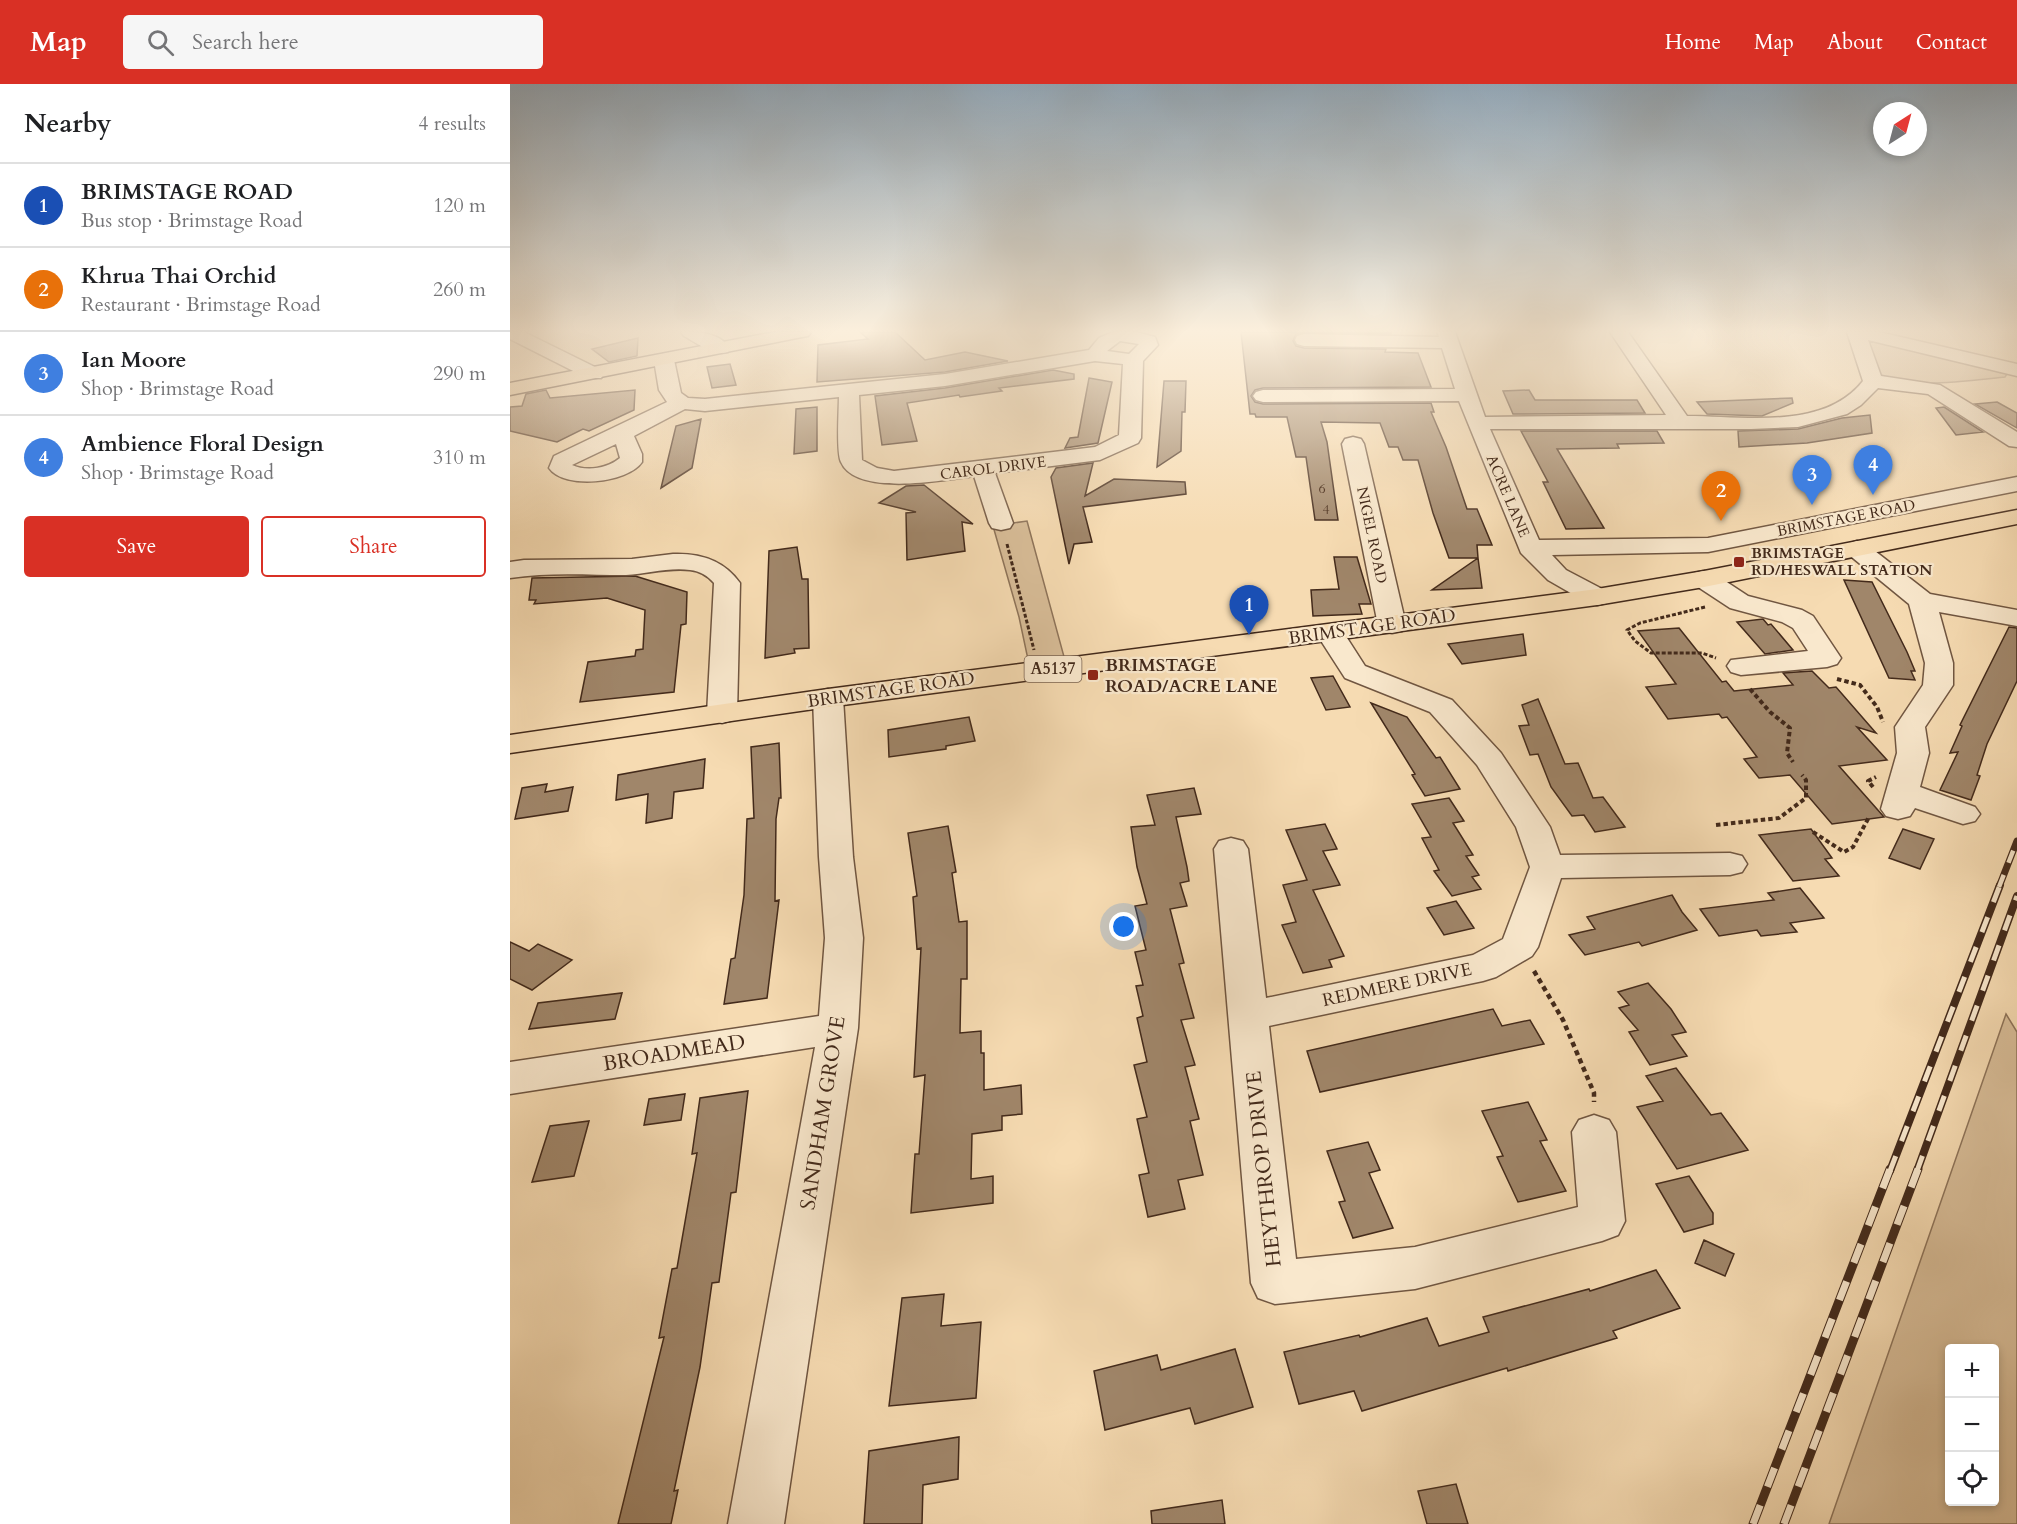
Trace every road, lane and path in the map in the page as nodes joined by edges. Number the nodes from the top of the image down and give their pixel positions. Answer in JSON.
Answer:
{"nodes":[{"id":1,"x":673,"y":399,"type":"edge"},
{"id":2,"x":761,"y":399,"type":"edge"},
{"id":3,"x":849,"y":399,"type":"edge"},
{"id":4,"x":1131,"y":399,"type":"edge"},
{"id":5,"x":1469,"y":399,"type":"edge"},
{"id":6,"x":1665,"y":399,"type":"edge"},
{"id":7,"x":1858,"y":399,"type":"edge"},
{"id":8,"x":1949,"y":399,"type":"edge"},
{"id":9,"x":680,"y":404,"type":"junction"},
{"id":10,"x":1681,"y":422,"type":"junction"},
{"id":11,"x":1477,"y":423,"type":"junction"},
{"id":12,"x":623,"y":433,"type":"dead end"},
{"id":13,"x":2017,"y":441,"type":"edge"},
{"id":14,"x":1353,"y":444,"type":"dead end"},
{"id":15,"x":982,"y":470,"type":"junction"},
{"id":16,"x":2017,"y":484,"type":"edge"},
{"id":17,"x":2017,"y":517,"type":"edge"},
{"id":18,"x":1001,"y":523,"type":"joint"},
{"id":19,"x":1530,"y":548,"type":"junction"},
{"id":20,"x":1857,"y":549,"type":"junction"},
{"id":21,"x":510,"y":570,"type":"edge"},
{"id":22,"x":1714,"y":586,"type":"junction"},
{"id":23,"x":1597,"y":597,"type":"junction"},
{"id":24,"x":1922,"y":601,"type":"junction"},
{"id":25,"x":2017,"y":618,"type":"edge"},
{"id":26,"x":1392,"y":625,"type":"junction"},
{"id":27,"x":1330,"y":633,"type":"junction"},
{"id":28,"x":1795,"y":661,"type":"junction"},
{"id":29,"x":1741,"y":666,"type":"junction"},
{"id":30,"x":1039,"y":671,"type":"junction"},
{"id":31,"x":828,"y":698,"type":"junction"},
{"id":32,"x":722,"y":714,"type":"junction"},
{"id":33,"x":1885,"y":727,"type":"dead end"},
{"id":34,"x":510,"y":744,"type":"edge"},
{"id":35,"x":1793,"y":762,"type":"dead end"},
{"id":36,"x":1802,"y":775,"type":"dead end"},
{"id":37,"x":1885,"y":796,"type":"junction"},
{"id":38,"x":1963,"y":814,"type":"dead end"},
{"id":39,"x":1813,"y":832,"type":"dead end"},
{"id":40,"x":1231,"y":849,"type":"dead end"},
{"id":41,"x":1726,"y":853,"type":"joint"},
{"id":42,"x":1547,"y":867,"type":"junction"},
{"id":43,"x":1520,"y":947,"type":"junction"},
{"id":44,"x":1247,"y":1016,"type":"junction"},
{"id":45,"x":838,"y":1028,"type":"junction"},
{"id":46,"x":510,"y":1078,"type":"edge"},
{"id":47,"x":1594,"y":1132,"type":"joint"},
{"id":48,"x":756,"y":1524,"type":"edge"}],
"edges":[{"from":1,"to":9,"type":"street"},
{"from":2,"to":9,"type":"street"},
{"from":3,"to":15,"type":"street","name":"CAROL DRIVE"},
{"from":4,"to":15,"type":"street","name":"CAROL DRIVE"},
{"from":5,"to":11,"type":"street","name":"ACRE LANE"},
{"from":6,"to":10,"type":"street"},
{"from":7,"to":10,"type":"street"},
{"from":8,"to":13,"type":"street"},
{"from":9,"to":12,"type":"street"},
{"from":10,"to":11,"type":"street"},
{"from":11,"to":19,"type":"street","name":"ACRE LANE"},
{"from":14,"to":26,"type":"street","name":"NIGEL ROAD"},
{"from":15,"to":18,"type":"street"},
{"from":16,"to":19,"type":"street","name":"BRIMSTAGE ROAD"},
{"from":17,"to":20,"type":"main road","name":"BRIMSTAGE ROAD","number":"A5137"},
{"from":18,"to":30,"type":"path"},
{"from":19,"to":23,"type":"street","name":"ACRE LANE"},
{"from":20,"to":22,"type":"main road","name":"BRIMSTAGE ROAD","number":"A5137"},
{"from":20,"to":24,"type":"street"},
{"from":21,"to":32,"type":"street"},
{"from":22,"to":23,"type":"main road","name":"BRIMSTAGE ROAD","number":"A5137"},
{"from":22,"to":28,"type":"street"},
{"from":22,"to":29,"type":"path"},
{"from":23,"to":26,"type":"main road","name":"BRIMSTAGE ROAD","number":"A5137"},
{"from":24,"to":25,"type":"street"},
{"from":24,"to":37,"type":"street"},
{"from":26,"to":27,"type":"main road","name":"BRIMSTAGE ROAD","number":"A5137"},
{"from":27,"to":30,"type":"main road","name":"BRIMSTAGE ROAD","number":"A5137"},
{"from":27,"to":42,"type":"street"},
{"from":28,"to":29,"type":"street"},
{"from":28,"to":33,"type":"path"},
{"from":29,"to":35,"type":"path"},
{"from":30,"to":31,"type":"main road","name":"BRIMSTAGE ROAD","number":"A5137"},
{"from":31,"to":32,"type":"main road","name":"BRIMSTAGE ROAD","number":"A5137"},
{"from":31,"to":45,"type":"street","name":"SANDHAM GROVE"},
{"from":32,"to":34,"type":"main road","name":"BRIMSTAGE ROAD","number":"A5137"},
{"from":36,"to":41,"type":"path"},
{"from":37,"to":38,"type":"street"},
{"from":37,"to":39,"type":"path"},
{"from":40,"to":44,"type":"street","name":"HEYTHROP DRIVE"},
{"from":41,"to":42,"type":"street"},
{"from":42,"to":43,"type":"street"},
{"from":43,"to":44,"type":"street","name":"REDMERE DRIVE"},
{"from":43,"to":47,"type":"path"},
{"from":44,"to":47,"type":"street","name":"HEYTHROP DRIVE"},
{"from":45,"to":46,"type":"street","name":"BROADMEAD"},
{"from":45,"to":48,"type":"street","name":"SANDHAM GROVE"}]}
